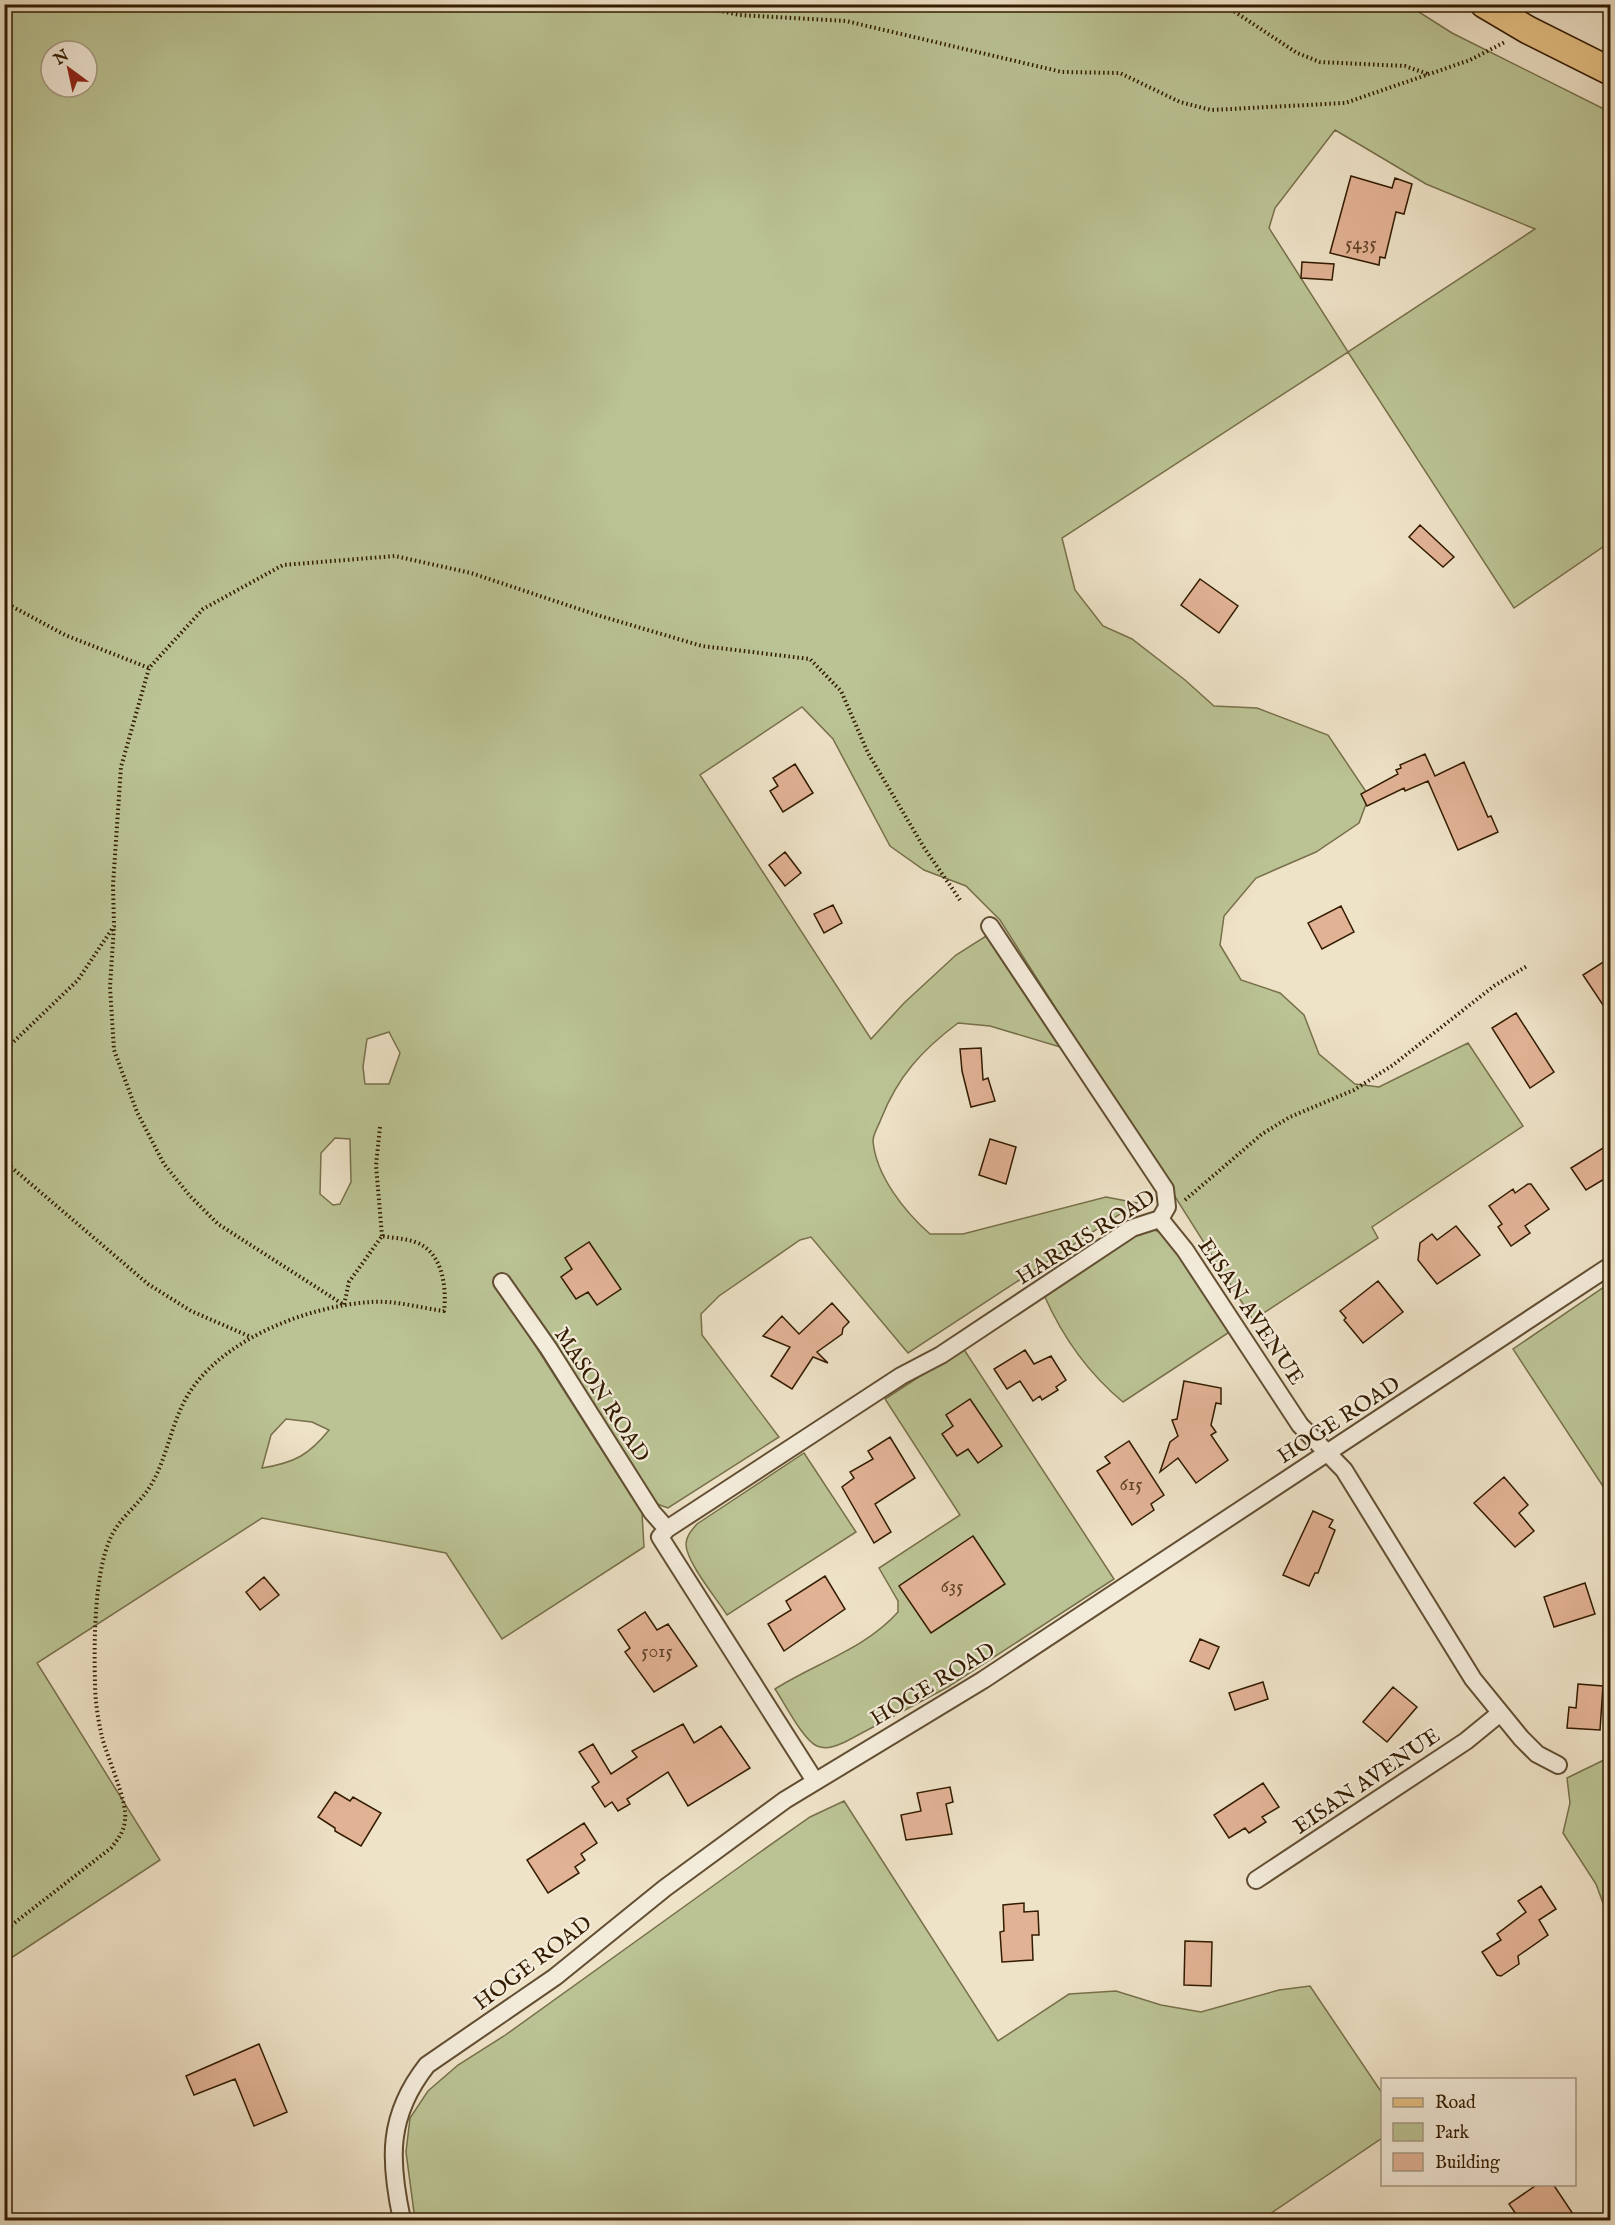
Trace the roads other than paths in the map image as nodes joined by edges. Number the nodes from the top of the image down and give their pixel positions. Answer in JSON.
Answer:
{"nodes":[{"id":1,"x":1484,"y":4,"type":"edge"},
{"id":2,"x":1611,"y":71,"type":"edge"},
{"id":3,"x":990,"y":926,"type":"dead end"},
{"id":4,"x":1161,"y":1219,"type":"junction"},
{"id":5,"x":1611,"y":1266,"type":"edge"},
{"id":6,"x":502,"y":1282,"type":"dead end"},
{"id":7,"x":1329,"y":1452,"type":"junction"},
{"id":8,"x":663,"y":1533,"type":"junction"},
{"id":9,"x":1499,"y":1714,"type":"junction"},
{"id":10,"x":1558,"y":1765,"type":"dead end"},
{"id":11,"x":815,"y":1781,"type":"junction"},
{"id":12,"x":1256,"y":1880,"type":"dead end"},
{"id":13,"x":402,"y":2220,"type":"edge"}],
"edges":[{"from":1,"to":2,"type":"main road"},
{"from":3,"to":4,"type":"street"},
{"from":4,"to":7,"type":"street","name":"EISAN AVENUE"},
{"from":4,"to":8,"type":"street","name":"HARRIS ROAD"},
{"from":5,"to":7,"type":"street","name":"HOGE ROAD"},
{"from":6,"to":8,"type":"street","name":"MASON ROAD"},
{"from":7,"to":9,"type":"street","name":"EISAN AVENUE"},
{"from":7,"to":11,"type":"street","name":"HOGE ROAD"},
{"from":8,"to":11,"type":"street","name":"MASON ROAD"},
{"from":9,"to":10,"type":"street","name":"EISAN AVENUE"},
{"from":9,"to":12,"type":"street","name":"EISAN AVENUE"},
{"from":11,"to":13,"type":"street","name":"HOGE ROAD"}]}
